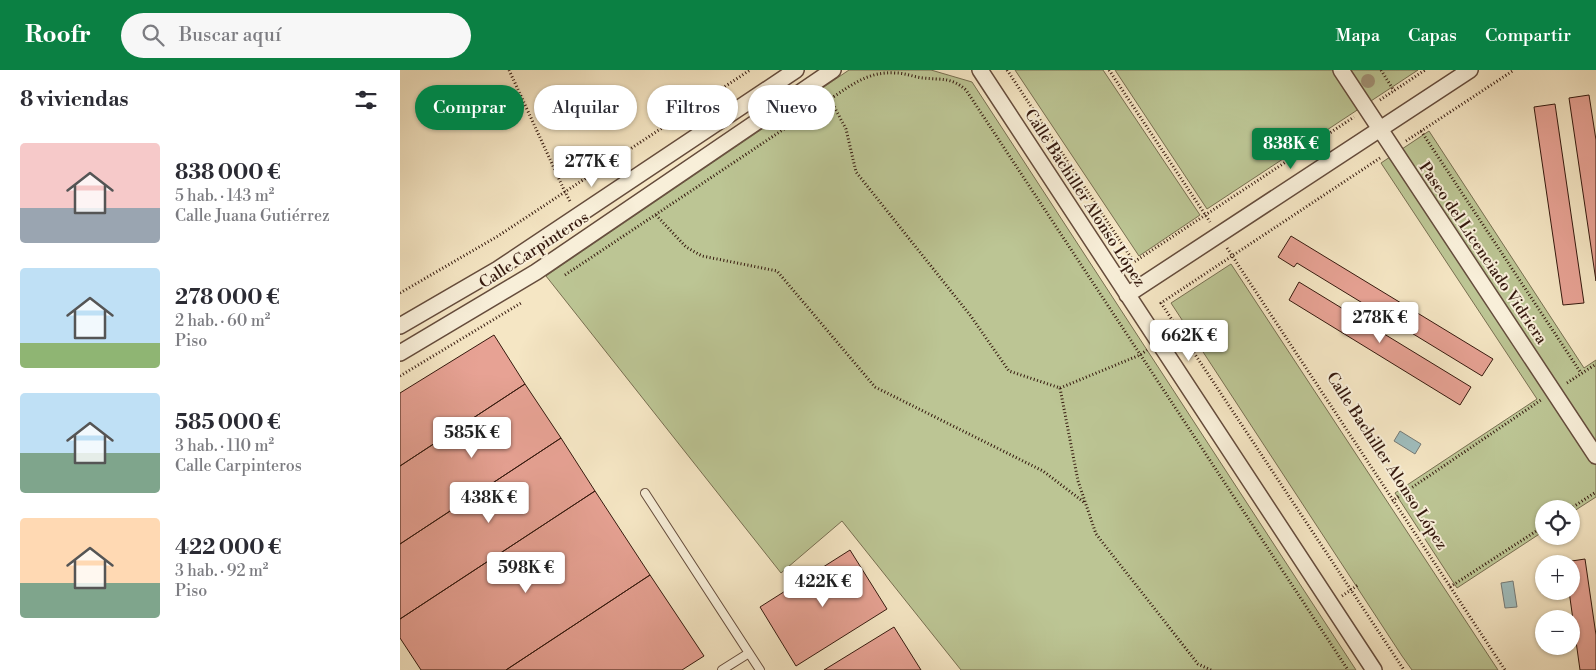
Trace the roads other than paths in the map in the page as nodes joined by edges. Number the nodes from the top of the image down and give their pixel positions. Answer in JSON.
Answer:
{"nodes":[{"id":1,"x":796,"y":70,"type":"edge"},
{"id":2,"x":833,"y":70,"type":"edge"},
{"id":3,"x":980,"y":70,"type":"edge"},
{"id":4,"x":1340,"y":70,"type":"edge"},
{"id":5,"x":1470,"y":70,"type":"edge"},
{"id":6,"x":1380,"y":130,"type":"junction"},
{"id":7,"x":1127,"y":295,"type":"junction"},
{"id":8,"x":400,"y":326,"type":"edge"},
{"id":9,"x":400,"y":352,"type":"edge"},
{"id":10,"x":1596,"y":456,"type":"edge"},
{"id":11,"x":645,"y":492,"type":"dead end"},
{"id":12,"x":749,"y":652,"type":"junction"},
{"id":13,"x":722,"y":670,"type":"edge"},
{"id":14,"x":760,"y":670,"type":"edge"},
{"id":15,"x":1374,"y":670,"type":"edge"}],
"edges":[{"from":1,"to":8,"type":"street","name":"Calle Carpinteros"},
{"from":2,"to":9,"type":"street","name":"Calle Carpinteros"},
{"from":3,"to":7,"type":"street","name":"Calle Bachiller Alonso López"},
{"from":4,"to":6,"type":"street","name":"Paseo del Licenciado Vidriera"},
{"from":5,"to":6,"type":"street"},
{"from":6,"to":7,"type":"street"},
{"from":6,"to":10,"type":"street","name":"Paseo del Licenciado Vidriera"},
{"from":7,"to":15,"type":"street","name":"Calle Bachiller Alonso López"},
{"from":11,"to":12,"type":"lane"},
{"from":12,"to":13,"type":"lane"},
{"from":12,"to":14,"type":"lane"}]}
